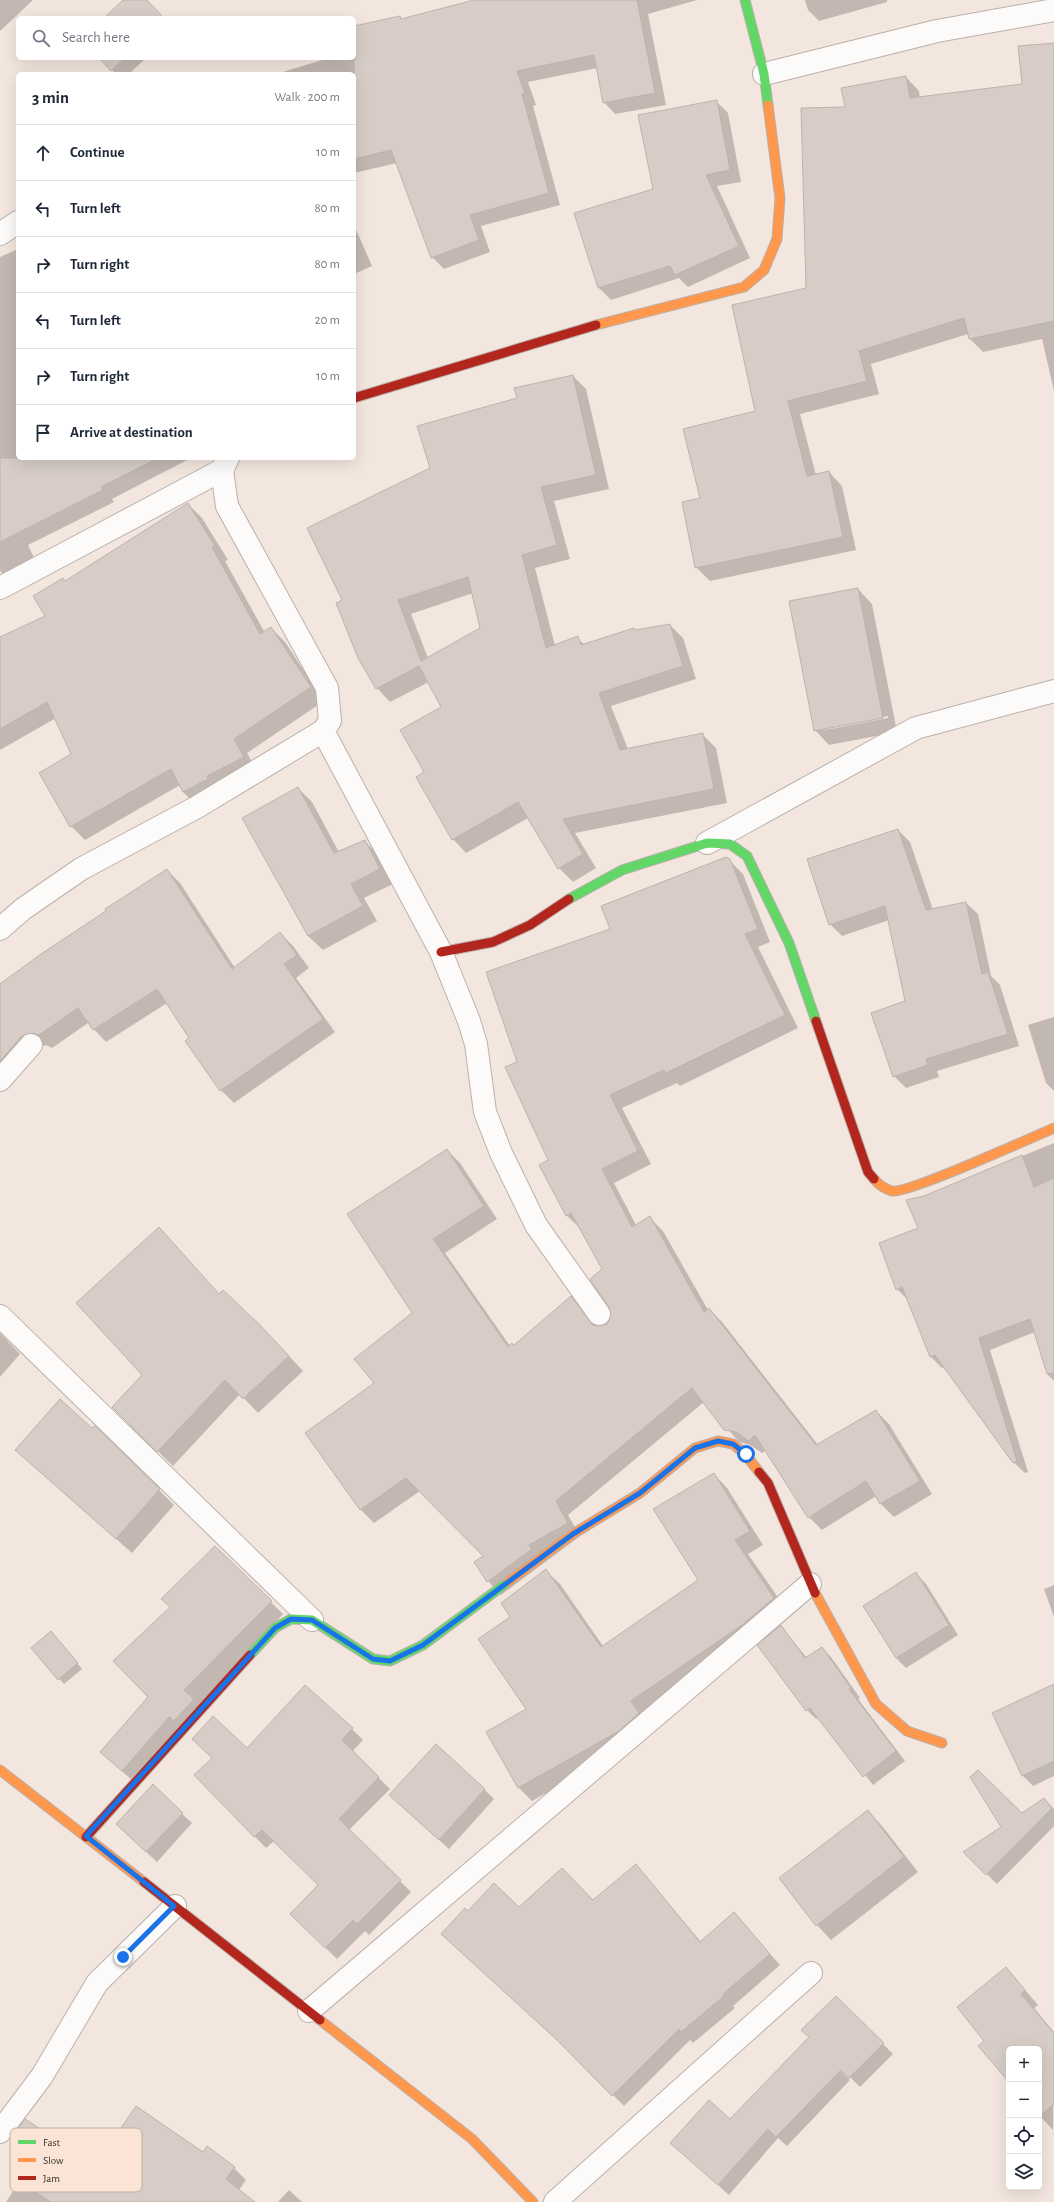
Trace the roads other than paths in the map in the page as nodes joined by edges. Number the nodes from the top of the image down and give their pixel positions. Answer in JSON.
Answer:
{"nodes":[{"id":1,"x":745,"y":0,"type":"edge"},
{"id":2,"x":1054,"y":10,"type":"edge"},
{"id":3,"x":764,"y":74,"type":"junction"},
{"id":4,"x":16,"y":223,"type":"edge"},
{"id":5,"x":0,"y":234,"type":"edge"},
{"id":6,"x":356,"y":397,"type":"edge"},
{"id":7,"x":225,"y":464,"type":"edge"},
{"id":8,"x":0,"y":588,"type":"edge"},
{"id":9,"x":1054,"y":691,"type":"edge"},
{"id":10,"x":323,"y":731,"type":"junction"},
{"id":11,"x":707,"y":843,"type":"junction"},
{"id":12,"x":0,"y":929,"type":"edge"},
{"id":13,"x":441,"y":952,"type":"junction"},
{"id":14,"x":31,"y":1045,"type":"dead end"},
{"id":15,"x":0,"y":1080,"type":"edge"},
{"id":16,"x":1054,"y":1128,"type":"edge"},
{"id":17,"x":599,"y":1314,"type":"dead end"},
{"id":18,"x":0,"y":1316,"type":"edge"},
{"id":19,"x":810,"y":1584,"type":"junction"},
{"id":20,"x":312,"y":1620,"type":"junction"},
{"id":21,"x":942,"y":1743,"type":"dead end"},
{"id":22,"x":0,"y":1770,"type":"edge"},
{"id":23,"x":86,"y":1836,"type":"junction"},
{"id":24,"x":174,"y":1906,"type":"junction"},
{"id":25,"x":811,"y":1973,"type":"dead end"},
{"id":26,"x":309,"y":2011,"type":"junction"},
{"id":27,"x":0,"y":2132,"type":"edge"},
{"id":28,"x":533,"y":2202,"type":"edge"},
{"id":29,"x":555,"y":2202,"type":"edge"}],
"edges":[{"from":1,"to":3,"type":"street"},
{"from":2,"to":3,"type":"street"},
{"from":3,"to":6,"type":"street"},
{"from":4,"to":5,"type":"street"},
{"from":7,"to":8,"type":"street"},
{"from":7,"to":10,"type":"street"},
{"from":9,"to":11,"type":"street"},
{"from":10,"to":12,"type":"street"},
{"from":10,"to":13,"type":"street"},
{"from":11,"to":13,"type":"street"},
{"from":11,"to":16,"type":"street"},
{"from":13,"to":17,"type":"street"},
{"from":14,"to":15,"type":"street"},
{"from":18,"to":20,"type":"street"},
{"from":19,"to":20,"type":"street"},
{"from":19,"to":21,"type":"street"},
{"from":19,"to":26,"type":"street"},
{"from":20,"to":23,"type":"street"},
{"from":22,"to":23,"type":"street"},
{"from":23,"to":24,"type":"street"},
{"from":24,"to":26,"type":"street"},
{"from":24,"to":27,"type":"street"},
{"from":25,"to":29,"type":"street"},
{"from":26,"to":28,"type":"street"}]}
